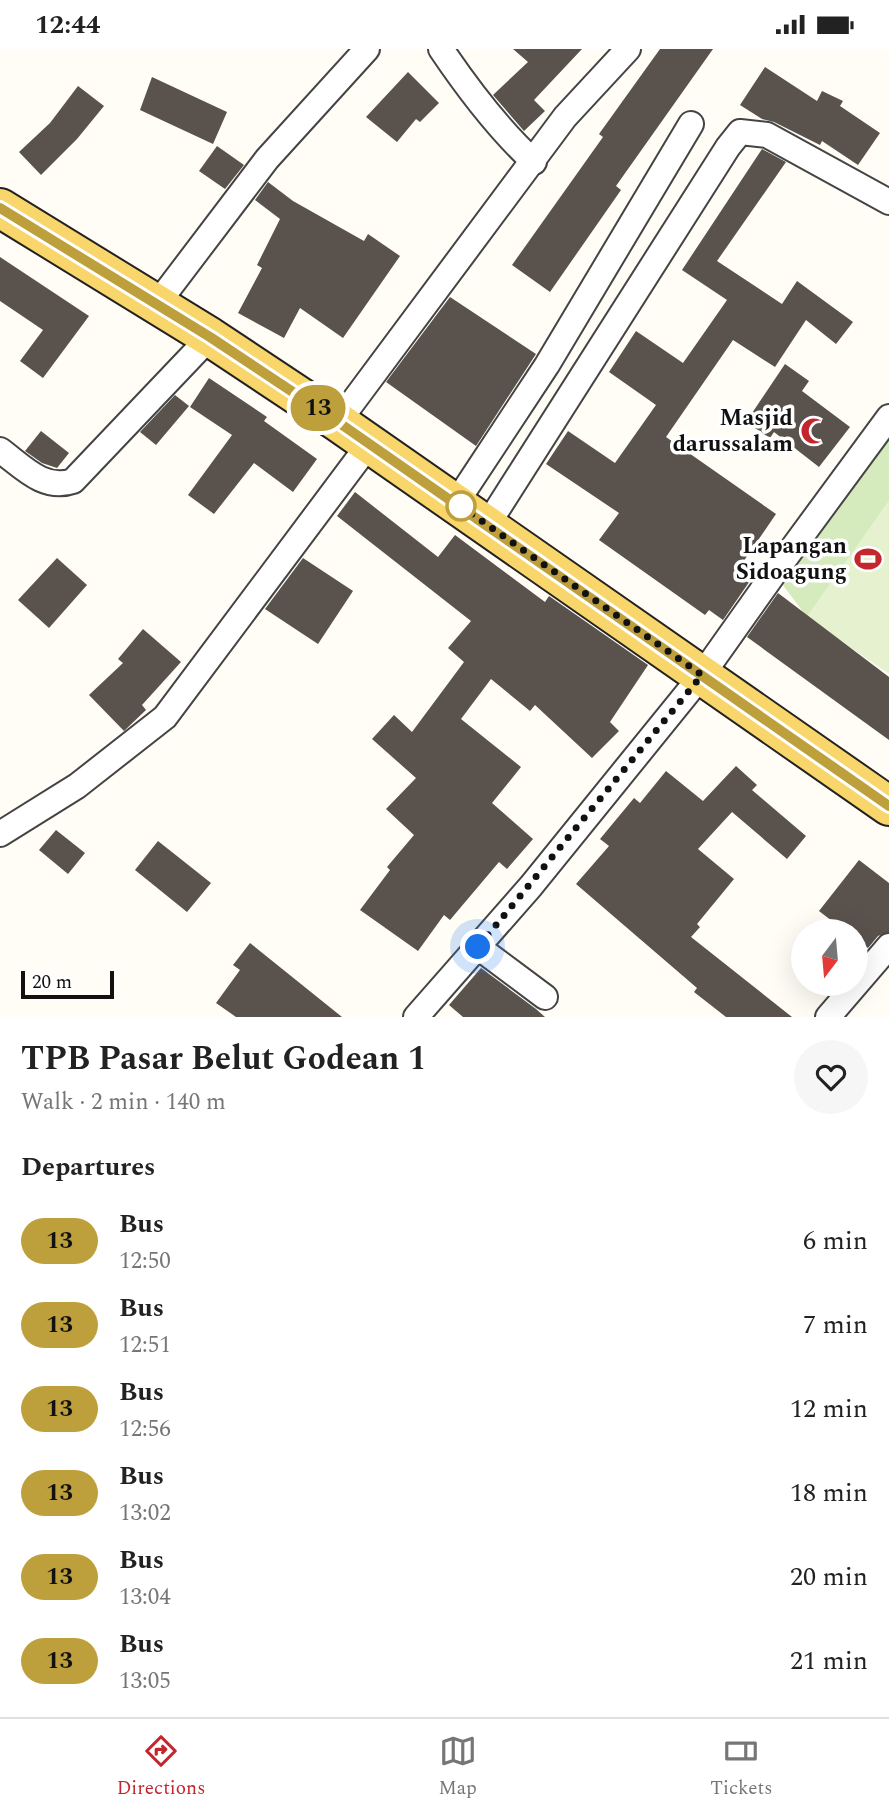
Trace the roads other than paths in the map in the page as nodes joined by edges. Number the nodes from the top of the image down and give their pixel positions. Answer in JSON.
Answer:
{"nodes":[{"id":1,"x":367,"y":49,"type":"edge"},
{"id":2,"x":441,"y":49,"type":"edge"},
{"id":3,"x":628,"y":49,"type":"edge"},
{"id":4,"x":691,"y":124,"type":"dead end"},
{"id":5,"x":534,"y":162,"type":"junction"},
{"id":6,"x":889,"y":202,"type":"edge"},
{"id":7,"x":0,"y":208,"type":"edge"},
{"id":8,"x":157,"y":304,"type":"junction"},
{"id":9,"x":210,"y":337,"type":"junction"},
{"id":10,"x":889,"y":417,"type":"edge"},
{"id":11,"x":338,"y":422,"type":"junction"},
{"id":12,"x":370,"y":443,"type":"junction"},
{"id":13,"x":0,"y":450,"type":"edge"},
{"id":14,"x":456,"y":503,"type":"junction"},
{"id":15,"x":488,"y":524,"type":"junction"},
{"id":16,"x":702,"y":675,"type":"junction"},
{"id":17,"x":889,"y":806,"type":"edge"},
{"id":18,"x":0,"y":834,"type":"edge"},
{"id":19,"x":889,"y":946,"type":"edge"},
{"id":20,"x":478,"y":947,"type":"junction"},
{"id":21,"x":545,"y":997,"type":"dead end"},
{"id":22,"x":416,"y":1017,"type":"edge"},
{"id":23,"x":828,"y":1017,"type":"edge"}],
"edges":[{"from":1,"to":8,"type":"street"},
{"from":2,"to":5,"type":"street"},
{"from":3,"to":5,"type":"street"},
{"from":4,"to":14,"type":"street"},
{"from":5,"to":11,"type":"street"},
{"from":6,"to":15,"type":"street"},
{"from":7,"to":8,"type":"main road"},
{"from":8,"to":9,"type":"main road"},
{"from":9,"to":11,"type":"main road"},
{"from":9,"to":13,"type":"street"},
{"from":10,"to":16,"type":"street"},
{"from":11,"to":12,"type":"main road"},
{"from":12,"to":14,"type":"main road"},
{"from":12,"to":18,"type":"street"},
{"from":14,"to":15,"type":"main road"},
{"from":15,"to":16,"type":"main road"},
{"from":16,"to":17,"type":"main road"},
{"from":16,"to":20,"type":"street"},
{"from":19,"to":23,"type":"street"},
{"from":20,"to":21,"type":"street"},
{"from":20,"to":22,"type":"street"}]}
